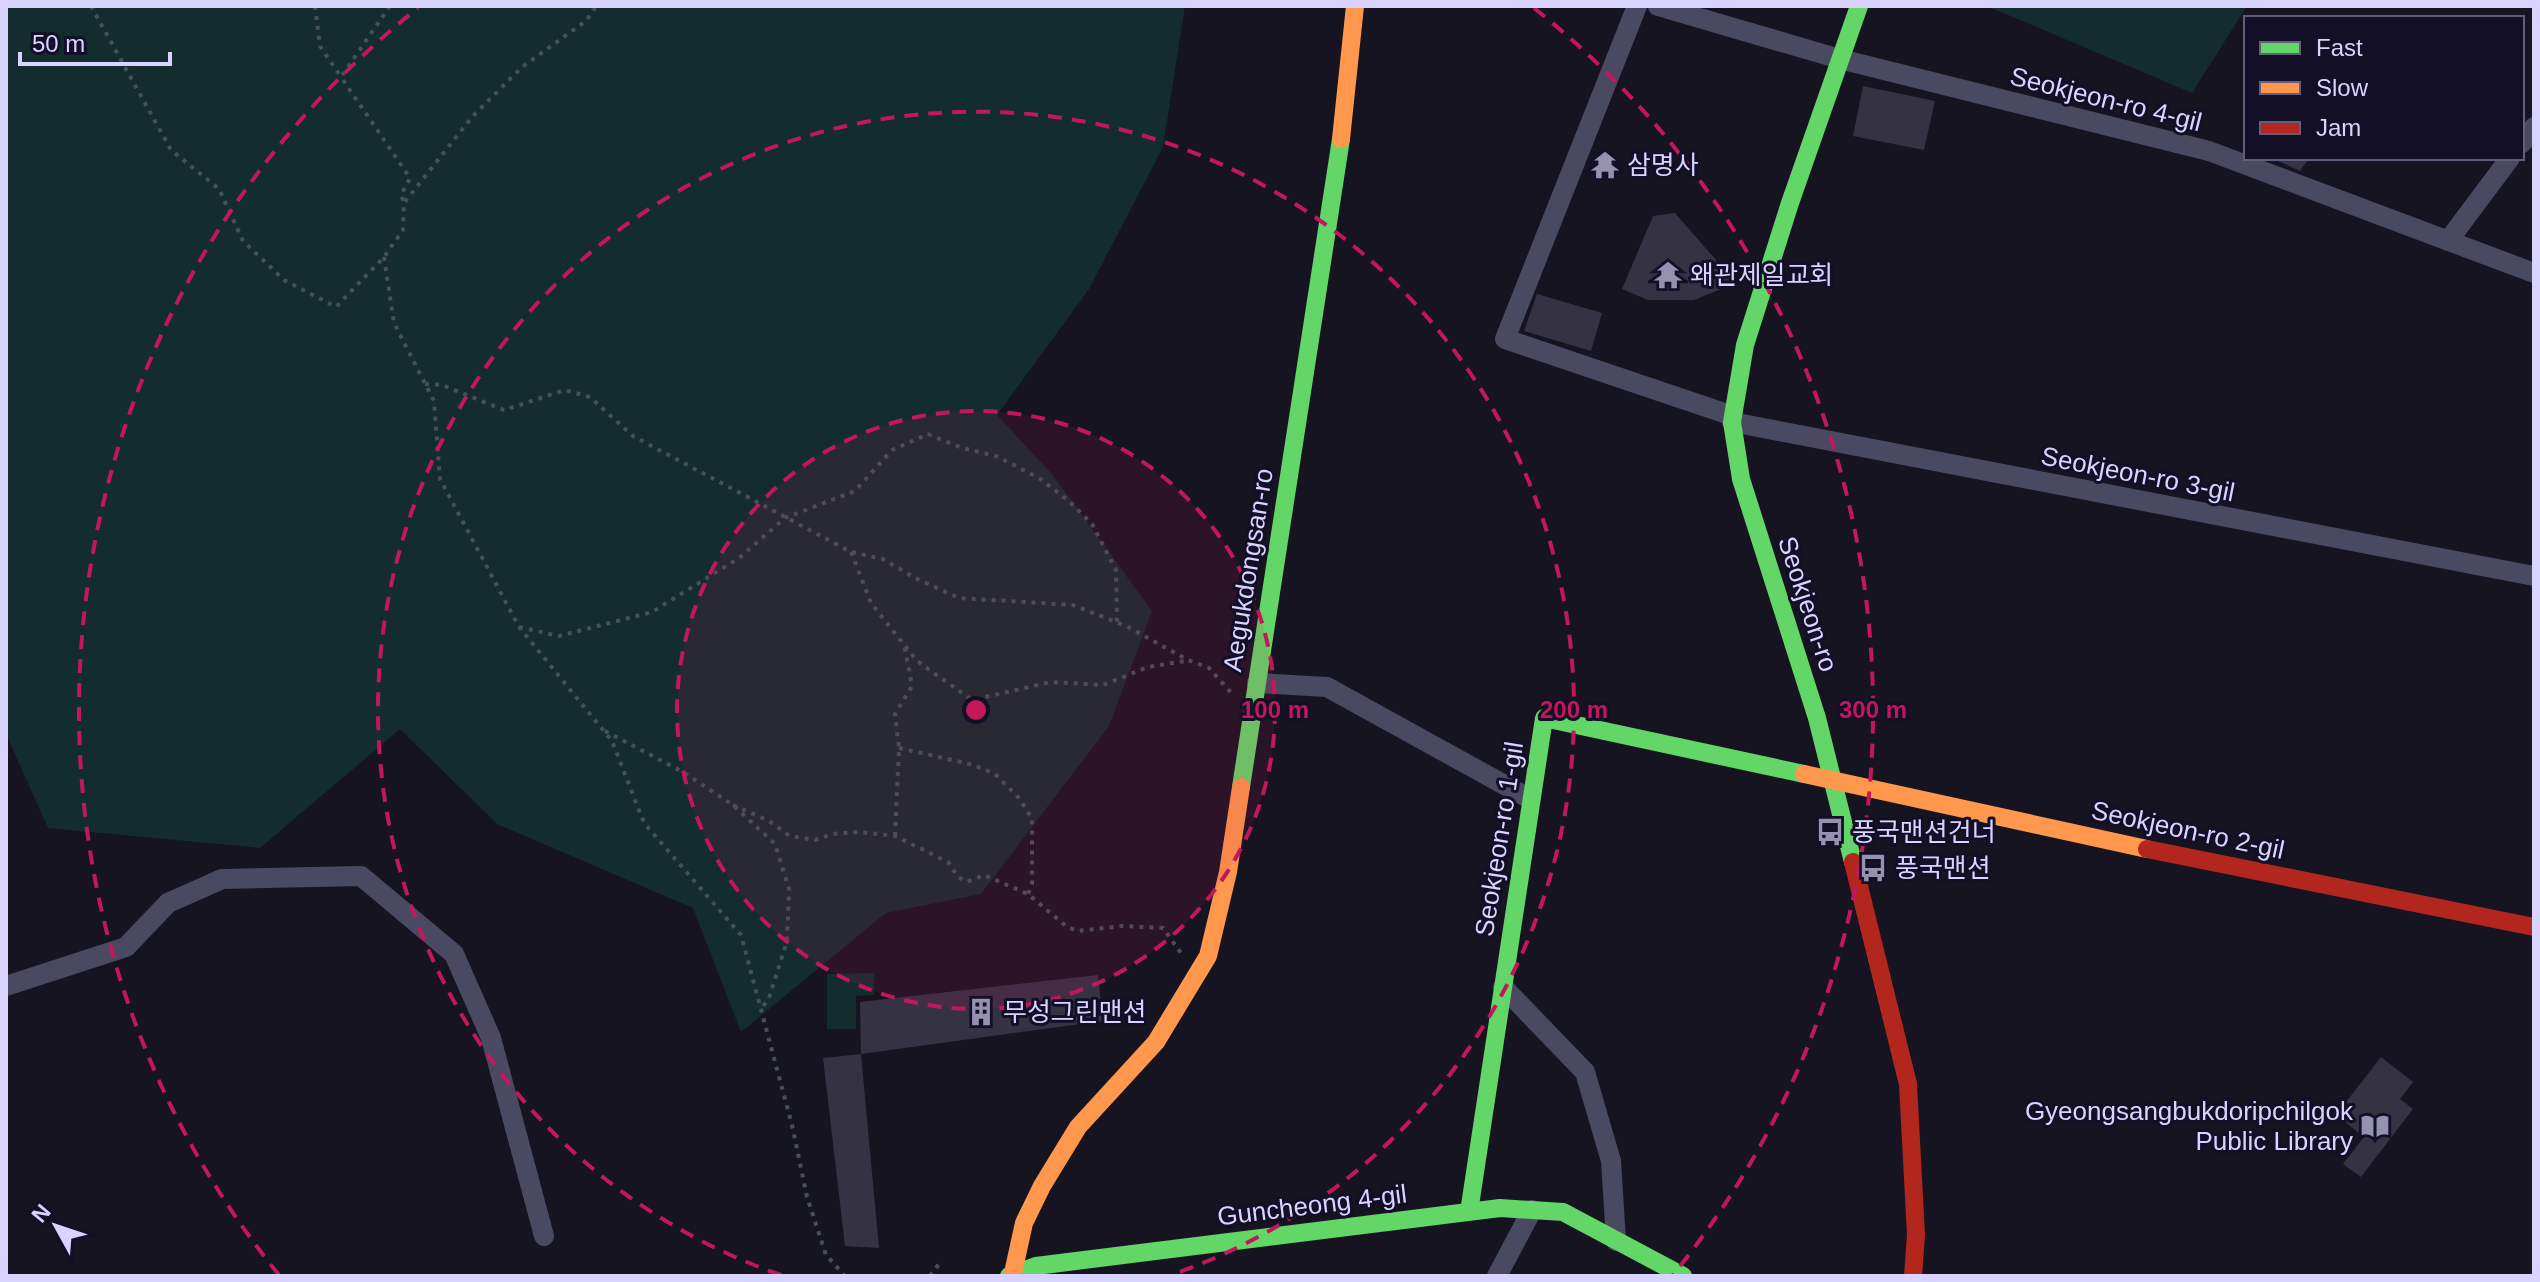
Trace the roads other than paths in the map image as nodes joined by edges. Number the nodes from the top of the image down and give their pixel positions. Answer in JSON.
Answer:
{"nodes":[{"id":1,"x":1355,"y":6,"type":"edge"},
{"id":2,"x":1637,"y":6,"type":"edge"},
{"id":3,"x":1658,"y":6,"type":"edge"},
{"id":4,"x":1859,"y":6,"type":"edge"},
{"id":5,"x":1840,"y":59,"type":"junction"},
{"id":6,"x":2509,"y":160,"type":"edge"},
{"id":7,"x":2448,"y":241,"type":"junction"},
{"id":8,"x":2534,"y":273,"type":"edge"},
{"id":9,"x":1732,"y":419,"type":"junction"},
{"id":10,"x":2534,"y":576,"type":"edge"},
{"id":11,"x":1256,"y":691,"type":"junction"},
{"id":12,"x":1832,"y":781,"type":"junction"},
{"id":13,"x":1530,"y":799,"type":"junction"},
{"id":14,"x":2534,"y":927,"type":"edge"},
{"id":15,"x":6,"y":986,"type":"edge"},
{"id":16,"x":1503,"y":987,"type":"junction"},
{"id":17,"x":1532,"y":1210,"type":"junction"},
{"id":18,"x":1469,"y":1212,"type":"junction"},
{"id":19,"x":544,"y":1236,"type":"dead end"},
{"id":20,"x":1616,"y":1241,"type":"junction"},
{"id":21,"x":1011,"y":1274,"type":"edge"},
{"id":22,"x":1497,"y":1276,"type":"edge"},
{"id":23,"x":1683,"y":1276,"type":"edge"},
{"id":24,"x":1913,"y":1276,"type":"edge"}],
"edges":[{"from":1,"to":11,"type":"street","name":"Aegukdongsan-ro"},
{"from":2,"to":9,"type":"street","name":"Seokjeon-ro 3-gil"},
{"from":3,"to":5,"type":"street","name":"Seokjeon-ro 4-gil"},
{"from":4,"to":5,"type":"street","name":"Seokjeon-ro"},
{"from":5,"to":7,"type":"street","name":"Seokjeon-ro 4-gil"},
{"from":5,"to":9,"type":"street","name":"Seokjeon-ro"},
{"from":6,"to":7,"type":"street"},
{"from":7,"to":8,"type":"street","name":"Seokjeon-ro 4-gil"},
{"from":9,"to":10,"type":"street","name":"Seokjeon-ro 3-gil"},
{"from":9,"to":12,"type":"street","name":"Seokjeon-ro"},
{"from":11,"to":13,"type":"street"},
{"from":11,"to":21,"type":"street","name":"Aegukdongsan-ro"},
{"from":12,"to":13,"type":"street","name":"Seokjeon-ro 1-gil"},
{"from":12,"to":14,"type":"street","name":"Seokjeon-ro 2-gil"},
{"from":12,"to":24,"type":"street","name":"Seokjeon-ro"},
{"from":13,"to":16,"type":"street","name":"Seokjeon-ro 1-gil"},
{"from":15,"to":19,"type":"street"},
{"from":16,"to":18,"type":"street","name":"Seokjeon-ro 1-gil"},
{"from":16,"to":20,"type":"street"},
{"from":17,"to":18,"type":"street","name":"Guncheong 4-gil"},
{"from":17,"to":20,"type":"street","name":"Guncheong 4-gil"},
{"from":17,"to":22,"type":"street"},
{"from":18,"to":21,"type":"street","name":"Guncheong 4-gil"},
{"from":20,"to":23,"type":"street","name":"Guncheong 4-gil"}]}
